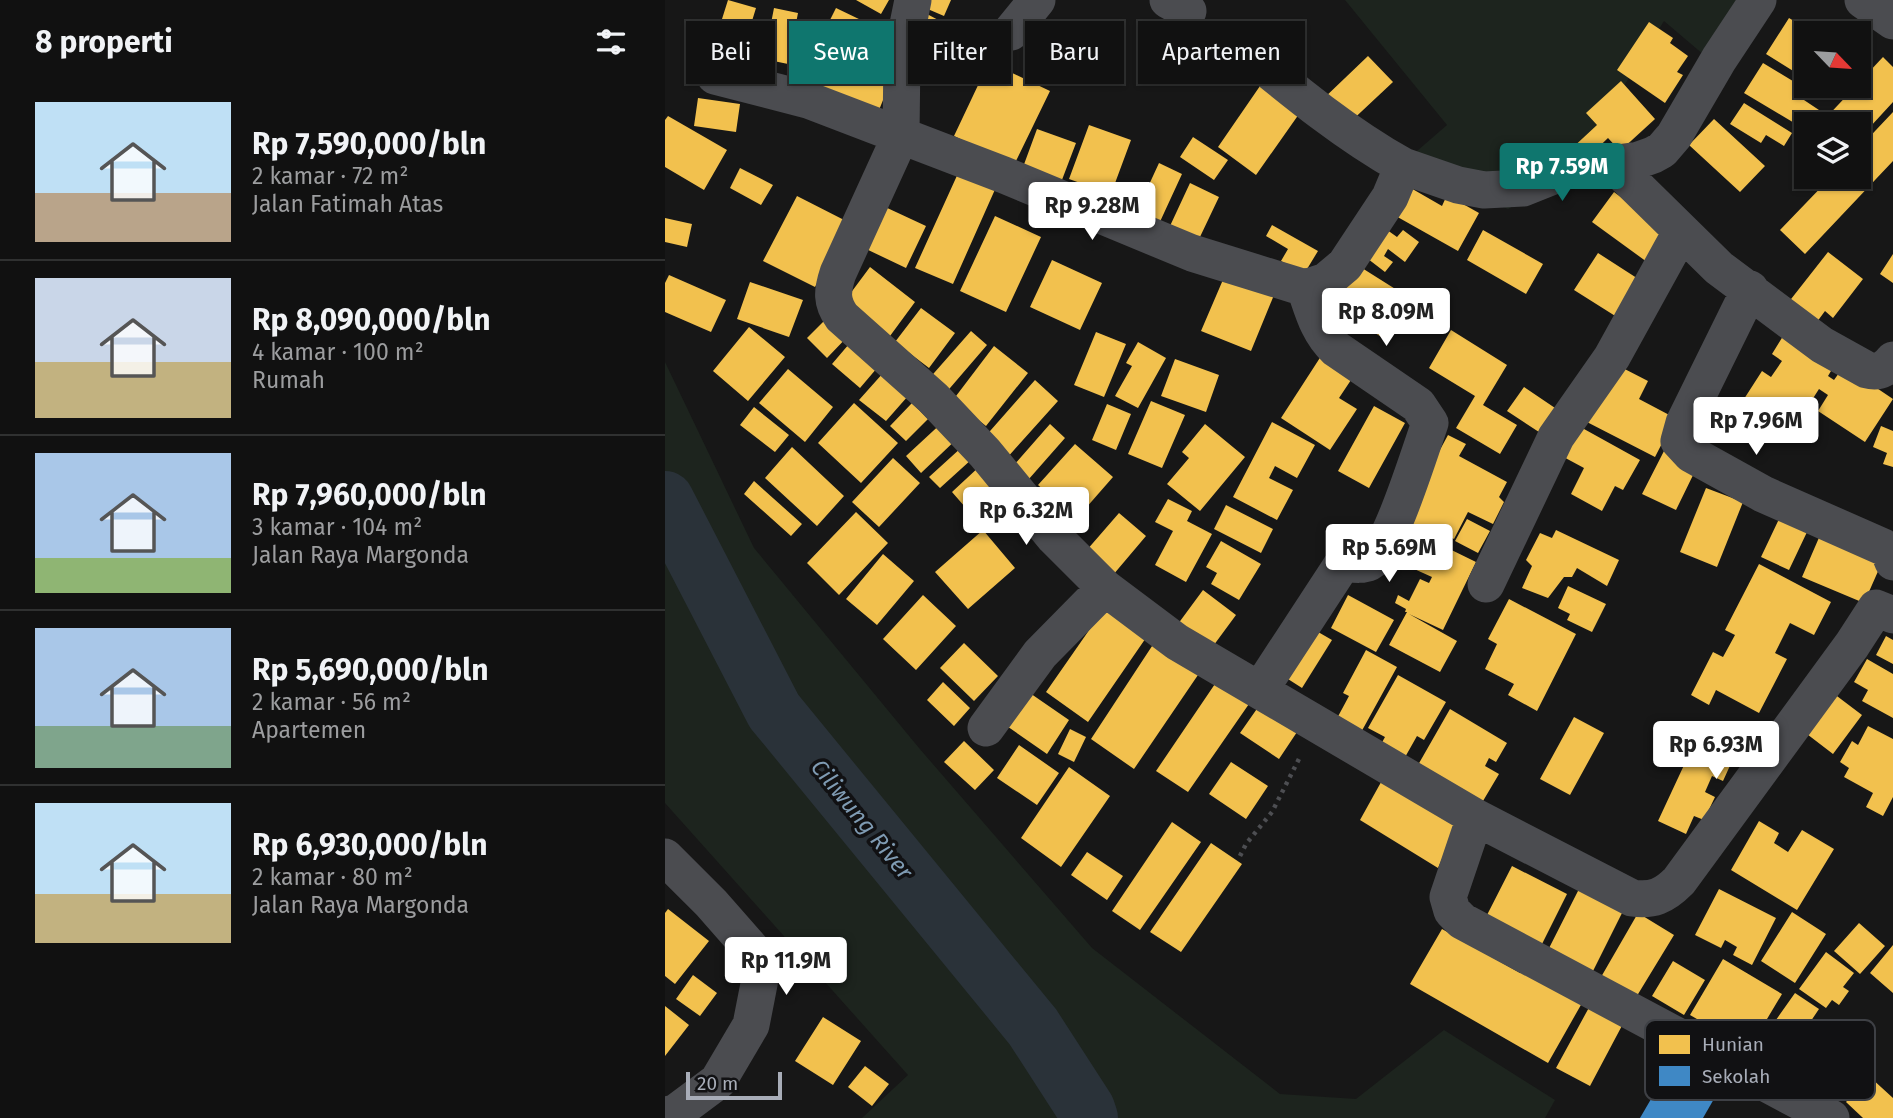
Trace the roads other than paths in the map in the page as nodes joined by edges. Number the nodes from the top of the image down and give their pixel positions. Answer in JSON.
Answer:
{"nodes":[{"id":1,"x":913,"y":0,"type":"edge"},
{"id":2,"x":1037,"y":0,"type":"edge"},
{"id":3,"x":1758,"y":0,"type":"edge"},
{"id":4,"x":1863,"y":0,"type":"edge"},
{"id":5,"x":1893,"y":21,"type":"edge"},
{"id":6,"x":1011,"y":32,"type":"dead end"},
{"id":7,"x":746,"y":84,"type":"edge"},
{"id":8,"x":1286,"y":84,"type":"edge"},
{"id":9,"x":901,"y":135,"type":"junction"},
{"id":10,"x":1612,"y":163,"type":"junction"},
{"id":11,"x":1403,"y":166,"type":"junction"},
{"id":12,"x":1681,"y":232,"type":"junction"},
{"id":13,"x":1305,"y":288,"type":"junction"},
{"id":14,"x":1750,"y":289,"type":"junction"},
{"id":15,"x":1893,"y":360,"type":"edge"},
{"id":16,"x":1893,"y":563,"type":"edge"},
{"id":17,"x":1486,"y":584,"type":"dead end"},
{"id":18,"x":1105,"y":588,"type":"junction"},
{"id":19,"x":1884,"y":612,"type":"edge"},
{"id":20,"x":1260,"y":690,"type":"junction"},
{"id":21,"x":986,"y":728,"type":"dead end"},
{"id":22,"x":1475,"y":817,"type":"junction"},
{"id":23,"x":665,"y":857,"type":"edge"},
{"id":24,"x":1647,"y":1020,"type":"edge"},
{"id":25,"x":1797,"y":1100,"type":"edge"},
{"id":26,"x":665,"y":1115,"type":"edge"},
{"id":27,"x":1831,"y":1118,"type":"edge"}],
"edges":[{"from":1,"to":9,"type":"street"},
{"from":2,"to":6,"type":"street"},
{"from":3,"to":10,"type":"street"},
{"from":4,"to":5,"type":"street"},
{"from":7,"to":9,"type":"street"},
{"from":8,"to":11,"type":"street"},
{"from":9,"to":13,"type":"street"},
{"from":9,"to":18,"type":"street"},
{"from":10,"to":11,"type":"street"},
{"from":10,"to":12,"type":"street"},
{"from":11,"to":13,"type":"street"},
{"from":12,"to":14,"type":"street"},
{"from":12,"to":17,"type":"street"},
{"from":13,"to":20,"type":"street"},
{"from":14,"to":15,"type":"street"},
{"from":14,"to":16,"type":"street"},
{"from":16,"to":19,"type":"street"},
{"from":18,"to":20,"type":"street"},
{"from":18,"to":21,"type":"street"},
{"from":19,"to":22,"type":"street"},
{"from":20,"to":22,"type":"street"},
{"from":22,"to":24,"type":"street"},
{"from":23,"to":26,"type":"street"},
{"from":25,"to":27,"type":"street"}]}
